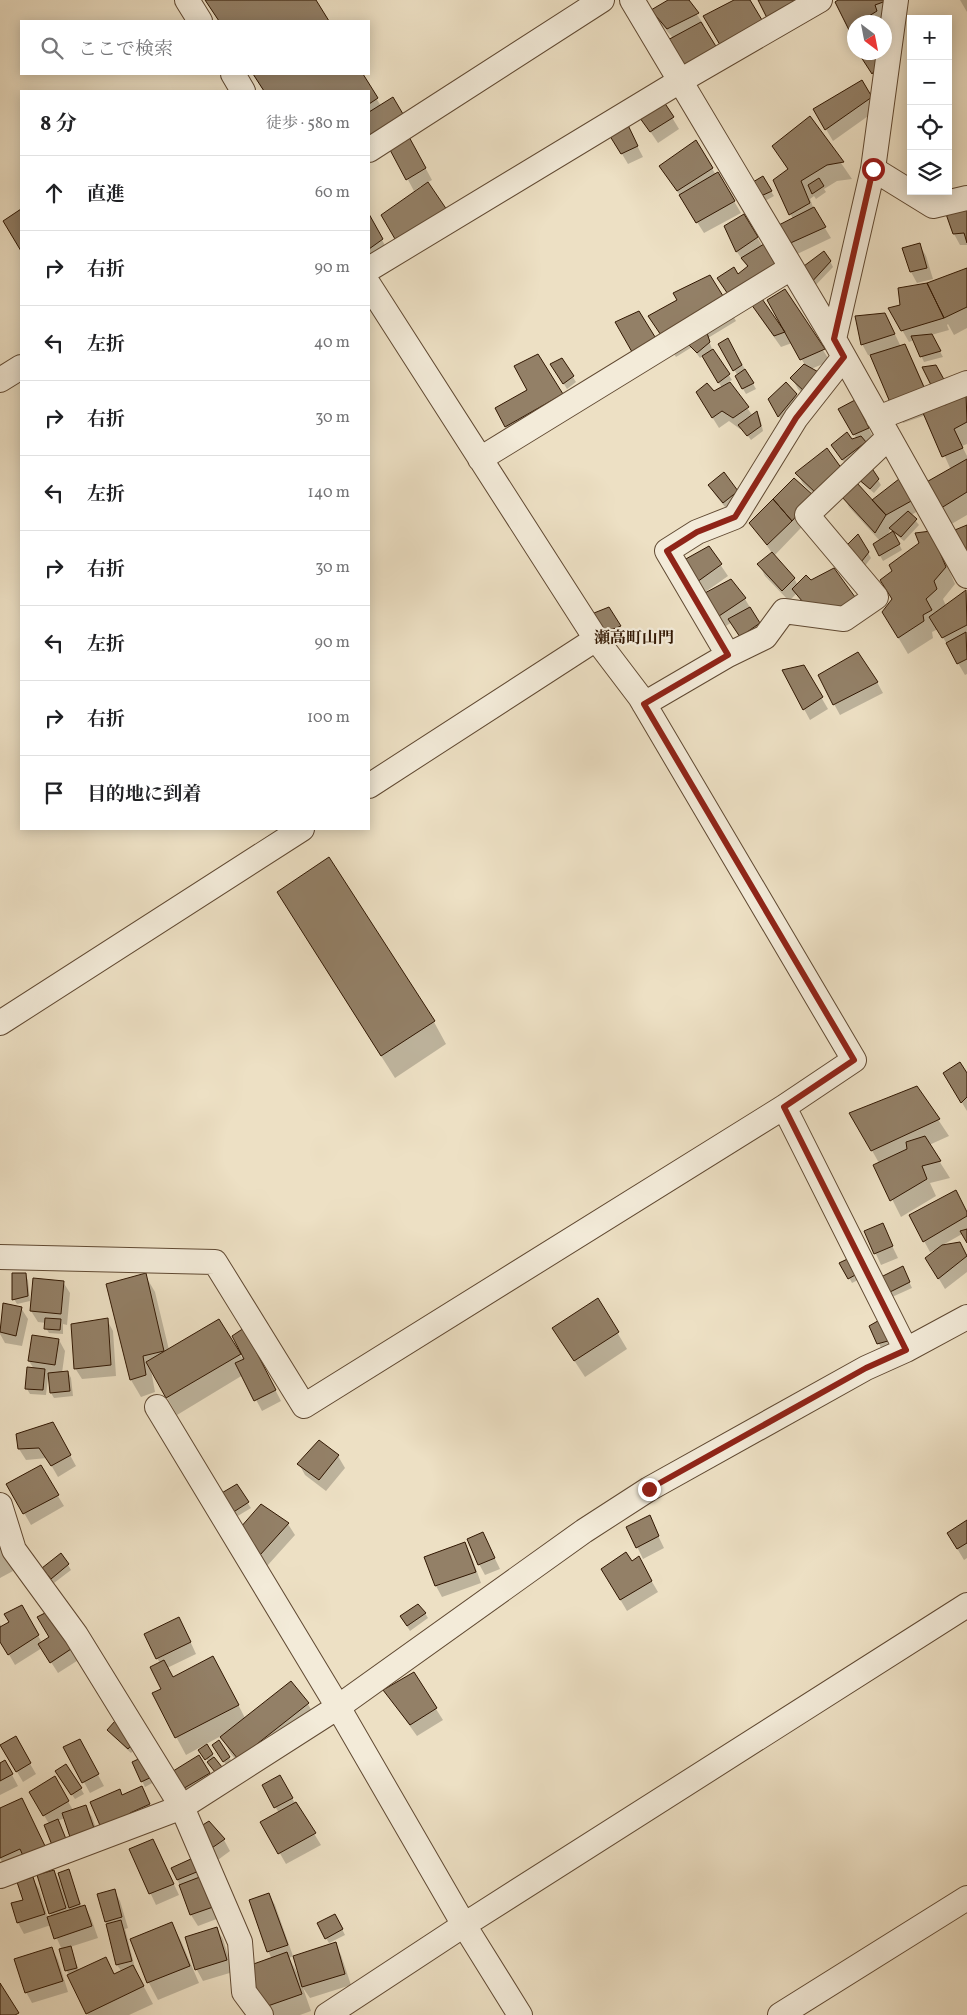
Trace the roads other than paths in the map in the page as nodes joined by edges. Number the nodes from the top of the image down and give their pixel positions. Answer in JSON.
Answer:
{"nodes":[{"id":1,"x":187,"y":0,"type":"edge"},
{"id":2,"x":602,"y":0,"type":"edge"},
{"id":3,"x":632,"y":0,"type":"edge"},
{"id":4,"x":820,"y":0,"type":"edge"},
{"id":5,"x":896,"y":0,"type":"edge"},
{"id":6,"x":199,"y":20,"type":"edge"},
{"id":7,"x":234,"y":75,"type":"edge"},
{"id":8,"x":680,"y":82,"type":"junction"},
{"id":9,"x":242,"y":90,"type":"edge"},
{"id":10,"x":370,"y":149,"type":"edge"},
{"id":11,"x":873,"y":169,"type":"junction"},
{"id":12,"x":967,"y":198,"type":"edge"},
{"id":13,"x":370,"y":268,"type":"edge"},
{"id":14,"x":791,"y":268,"type":"junction"},
{"id":15,"x":370,"y":287,"type":"edge"},
{"id":16,"x":839,"y":348,"type":"junction"},
{"id":17,"x":20,"y":368,"type":"edge"},
{"id":18,"x":0,"y":380,"type":"edge"},
{"id":19,"x":967,"y":383,"type":"edge"},
{"id":20,"x":884,"y":428,"type":"junction"},
{"id":21,"x":480,"y":459,"type":"junction"},
{"id":22,"x":967,"y":576,"type":"edge"},
{"id":23,"x":596,"y":640,"type":"junction"},
{"id":24,"x":728,"y":655,"type":"junction"},
{"id":25,"x":644,"y":704,"type":"junction"},
{"id":26,"x":370,"y":785,"type":"edge"},
{"id":27,"x":300,"y":830,"type":"edge"},
{"id":28,"x":0,"y":1023,"type":"edge"},
{"id":29,"x":784,"y":1107,"type":"junction"},
{"id":30,"x":0,"y":1257,"type":"edge"},
{"id":31,"x":967,"y":1317,"type":"edge"},
{"id":32,"x":906,"y":1350,"type":"junction"},
{"id":33,"x":158,"y":1407,"type":"dead end"},
{"id":34,"x":0,"y":1505,"type":"edge"},
{"id":35,"x":967,"y":1605,"type":"edge"},
{"id":36,"x":338,"y":1707,"type":"junction"},
{"id":37,"x":182,"y":1807,"type":"junction"},
{"id":38,"x":0,"y":1876,"type":"edge"},
{"id":39,"x":967,"y":1898,"type":"edge"},
{"id":40,"x":464,"y":1925,"type":"junction"},
{"id":41,"x":261,"y":2015,"type":"edge"},
{"id":42,"x":327,"y":2015,"type":"edge"},
{"id":43,"x":520,"y":2015,"type":"edge"},
{"id":44,"x":780,"y":2015,"type":"edge"}],
"edges":[{"from":1,"to":6,"type":"street"},
{"from":2,"to":10,"type":"street"},
{"from":3,"to":8,"type":"street"},
{"from":4,"to":8,"type":"street"},
{"from":5,"to":11,"type":"street"},
{"from":7,"to":9,"type":"street"},
{"from":8,"to":13,"type":"street"},
{"from":8,"to":14,"type":"street"},
{"from":11,"to":12,"type":"street"},
{"from":11,"to":16,"type":"street"},
{"from":14,"to":16,"type":"street"},
{"from":14,"to":21,"type":"street"},
{"from":15,"to":21,"type":"street"},
{"from":16,"to":20,"type":"street"},
{"from":16,"to":24,"type":"street"},
{"from":17,"to":18,"type":"street"},
{"from":19,"to":20,"type":"street"},
{"from":20,"to":22,"type":"street"},
{"from":20,"to":24,"type":"street"},
{"from":21,"to":23,"type":"street"},
{"from":23,"to":25,"type":"street"},
{"from":23,"to":26,"type":"street"},
{"from":24,"to":25,"type":"street"},
{"from":25,"to":29,"type":"street"},
{"from":27,"to":28,"type":"street"},
{"from":29,"to":30,"type":"street"},
{"from":29,"to":32,"type":"street"},
{"from":31,"to":32,"type":"street"},
{"from":32,"to":36,"type":"street"},
{"from":33,"to":36,"type":"street"},
{"from":34,"to":37,"type":"street"},
{"from":35,"to":40,"type":"street"},
{"from":36,"to":37,"type":"street"},
{"from":36,"to":40,"type":"street"},
{"from":37,"to":38,"type":"street"},
{"from":37,"to":41,"type":"street"},
{"from":39,"to":44,"type":"street"},
{"from":40,"to":42,"type":"street"},
{"from":40,"to":43,"type":"street"}]}
